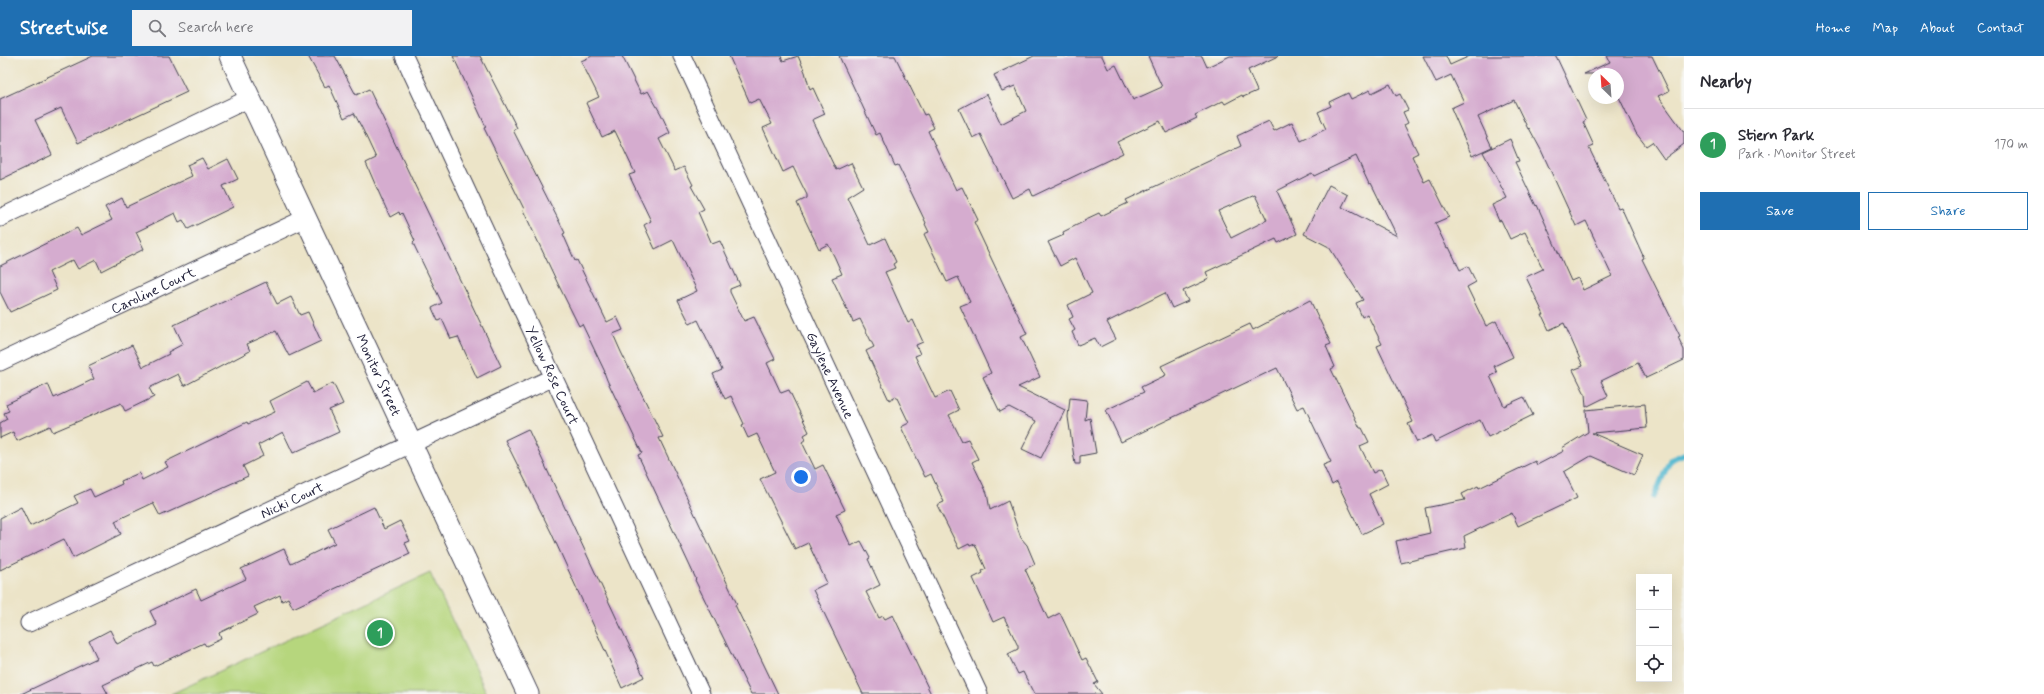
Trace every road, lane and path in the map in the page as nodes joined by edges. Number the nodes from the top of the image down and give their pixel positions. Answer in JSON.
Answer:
{"nodes":[{"id":1,"x":230,"y":56,"type":"edge"},
{"id":2,"x":404,"y":56,"type":"edge"},
{"id":3,"x":682,"y":56,"type":"edge"},
{"id":4,"x":250,"y":98,"type":"junction"},
{"id":5,"x":0,"y":218,"type":"edge"},
{"id":6,"x":306,"y":218,"type":"junction"},
{"id":7,"x":0,"y":362,"type":"edge"},
{"id":8,"x":554,"y":378,"type":"junction"},
{"id":9,"x":411,"y":444,"type":"junction"},
{"id":10,"x":29,"y":623,"type":"dead end"},
{"id":11,"x":528,"y":694,"type":"edge"},
{"id":12,"x":701,"y":694,"type":"edge"},
{"id":13,"x":980,"y":694,"type":"edge"}],
"edges":[{"from":1,"to":4,"type":"street","name":"Monitor Street"},
{"from":2,"to":8,"type":"street","name":"Yellow Rose Court"},
{"from":3,"to":13,"type":"street","name":"Gaylene Avenue"},
{"from":4,"to":5,"type":"street"},
{"from":4,"to":6,"type":"street","name":"Monitor Street"},
{"from":6,"to":7,"type":"street","name":"Caroline Court"},
{"from":6,"to":9,"type":"street","name":"Monitor Street"},
{"from":8,"to":9,"type":"street","name":"Nicki Court"},
{"from":8,"to":12,"type":"street","name":"Yellow Rose Court"},
{"from":9,"to":10,"type":"street","name":"Nicki Court"},
{"from":9,"to":11,"type":"street","name":"Monitor Street"}]}
